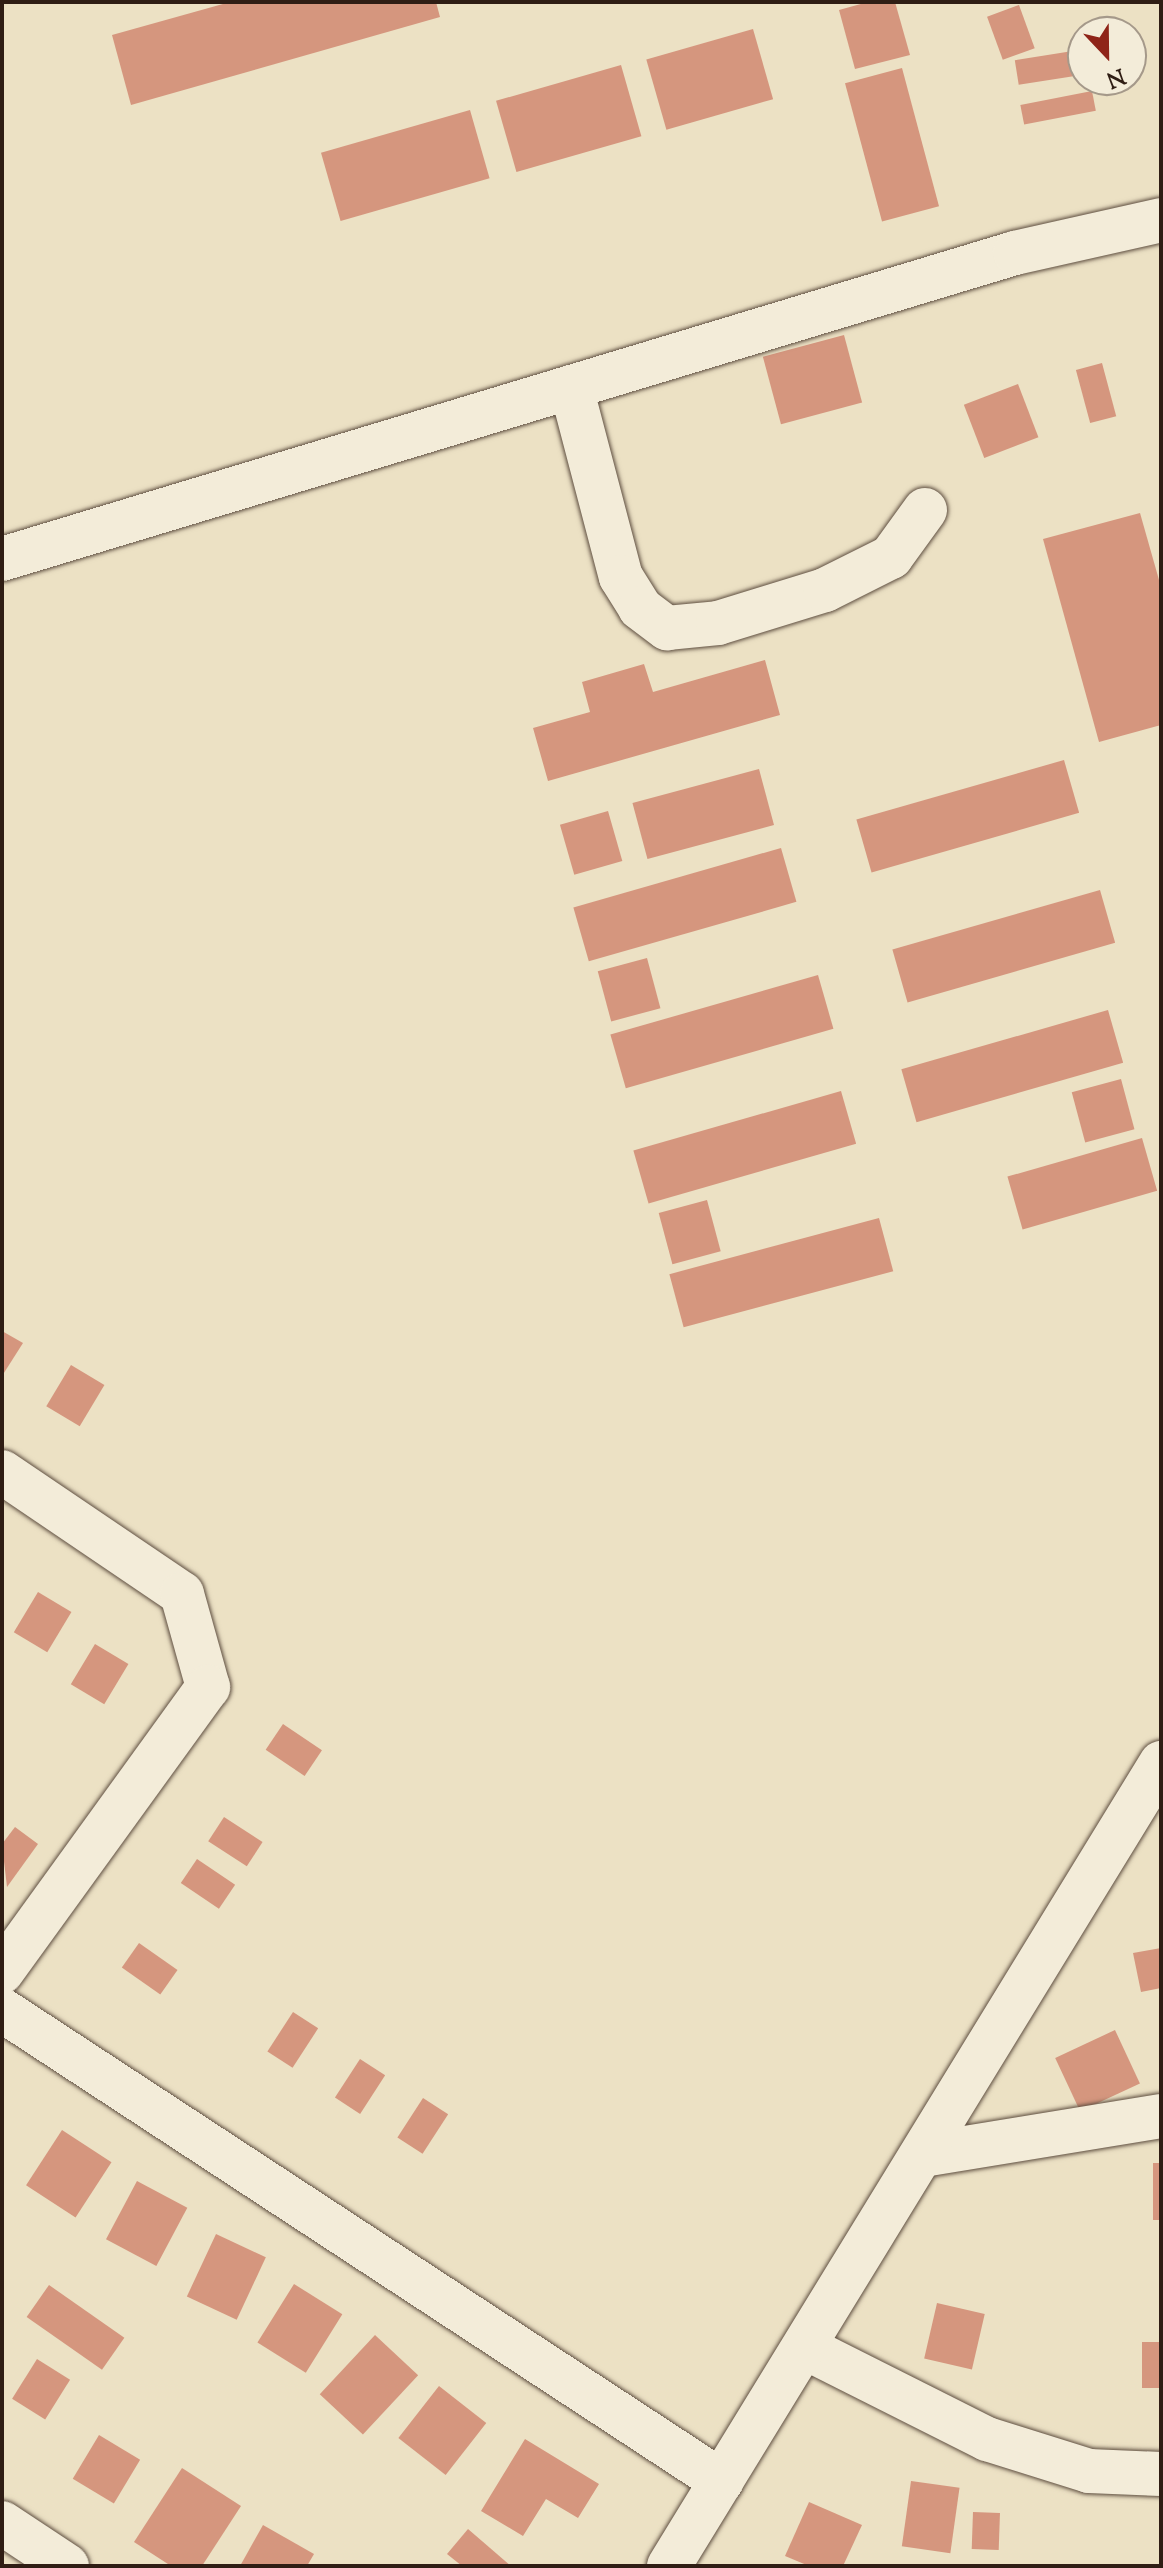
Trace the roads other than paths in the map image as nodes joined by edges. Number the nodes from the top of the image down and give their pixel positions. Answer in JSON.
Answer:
{"nodes":[{"id":1,"x":1161,"y":220,"type":"edge"},
{"id":2,"x":571,"y":387,"type":"junction"},
{"id":3,"x":925,"y":510,"type":"dead end"},
{"id":4,"x":2,"y":559,"type":"edge"},
{"id":5,"x":2,"y":1472,"type":"edge"},
{"id":6,"x":1161,"y":1763,"type":"edge"},
{"id":7,"x":2,"y":1972,"type":"edge"},
{"id":8,"x":2,"y":2010,"type":"edge"},
{"id":9,"x":1161,"y":2116,"type":"edge"},
{"id":10,"x":923,"y":2155,"type":"junction"},
{"id":11,"x":806,"y":2348,"type":"junction"},
{"id":12,"x":1161,"y":2474,"type":"edge"},
{"id":13,"x":721,"y":2481,"type":"junction"},
{"id":14,"x":2,"y":2523,"type":"edge"},
{"id":15,"x":67,"y":2566,"type":"edge"},
{"id":16,"x":669,"y":2566,"type":"edge"}],
"edges":[{"from":1,"to":2,"type":"street"},
{"from":2,"to":3,"type":"street"},
{"from":2,"to":4,"type":"street"},
{"from":5,"to":7,"type":"street"},
{"from":6,"to":10,"type":"street"},
{"from":8,"to":13,"type":"street"},
{"from":9,"to":10,"type":"street"},
{"from":10,"to":11,"type":"street"},
{"from":11,"to":12,"type":"street"},
{"from":11,"to":13,"type":"street"},
{"from":13,"to":16,"type":"street"},
{"from":14,"to":15,"type":"street"}]}
